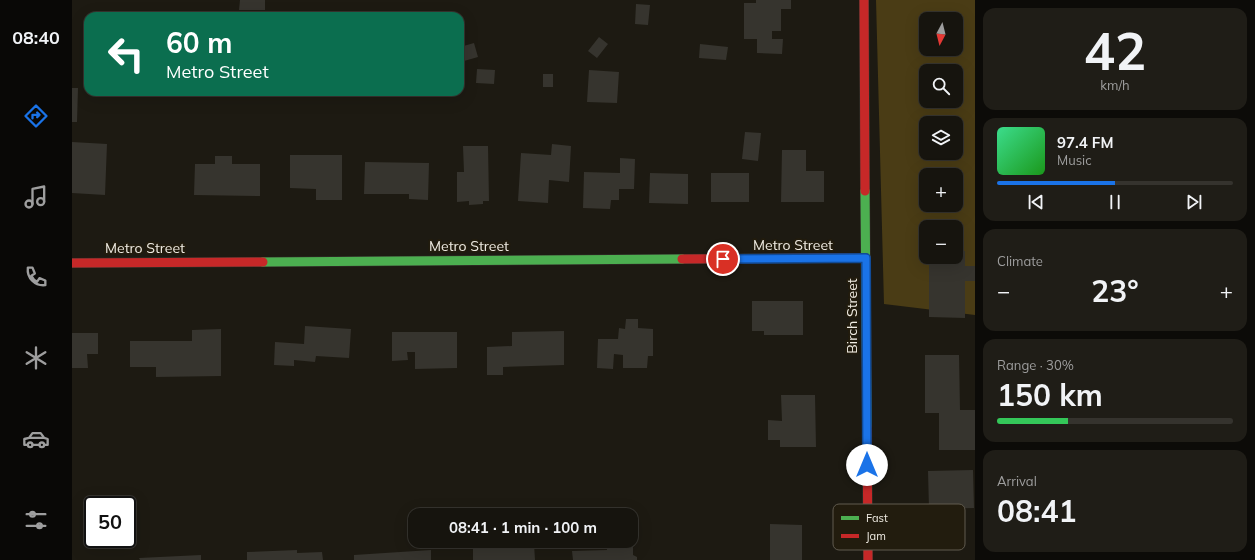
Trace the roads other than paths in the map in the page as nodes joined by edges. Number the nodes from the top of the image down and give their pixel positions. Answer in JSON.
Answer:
{"nodes":[{"id":1,"x":864,"y":0,"type":"edge"},
{"id":2,"x":866,"y":258,"type":"junction"},
{"id":3,"x":72,"y":263,"type":"edge"},
{"id":4,"x":868,"y":504,"type":"edge"},
{"id":5,"x":868,"y":550,"type":"edge"},
{"id":6,"x":868,"y":560,"type":"edge"}],
"edges":[{"from":1,"to":2,"type":"street","name":"Birch Street"},
{"from":2,"to":3,"type":"street","name":"Metro Street"},
{"from":2,"to":4,"type":"street","name":"Birch Street"},
{"from":5,"to":6,"type":"street","name":"Birch Street"}]}
